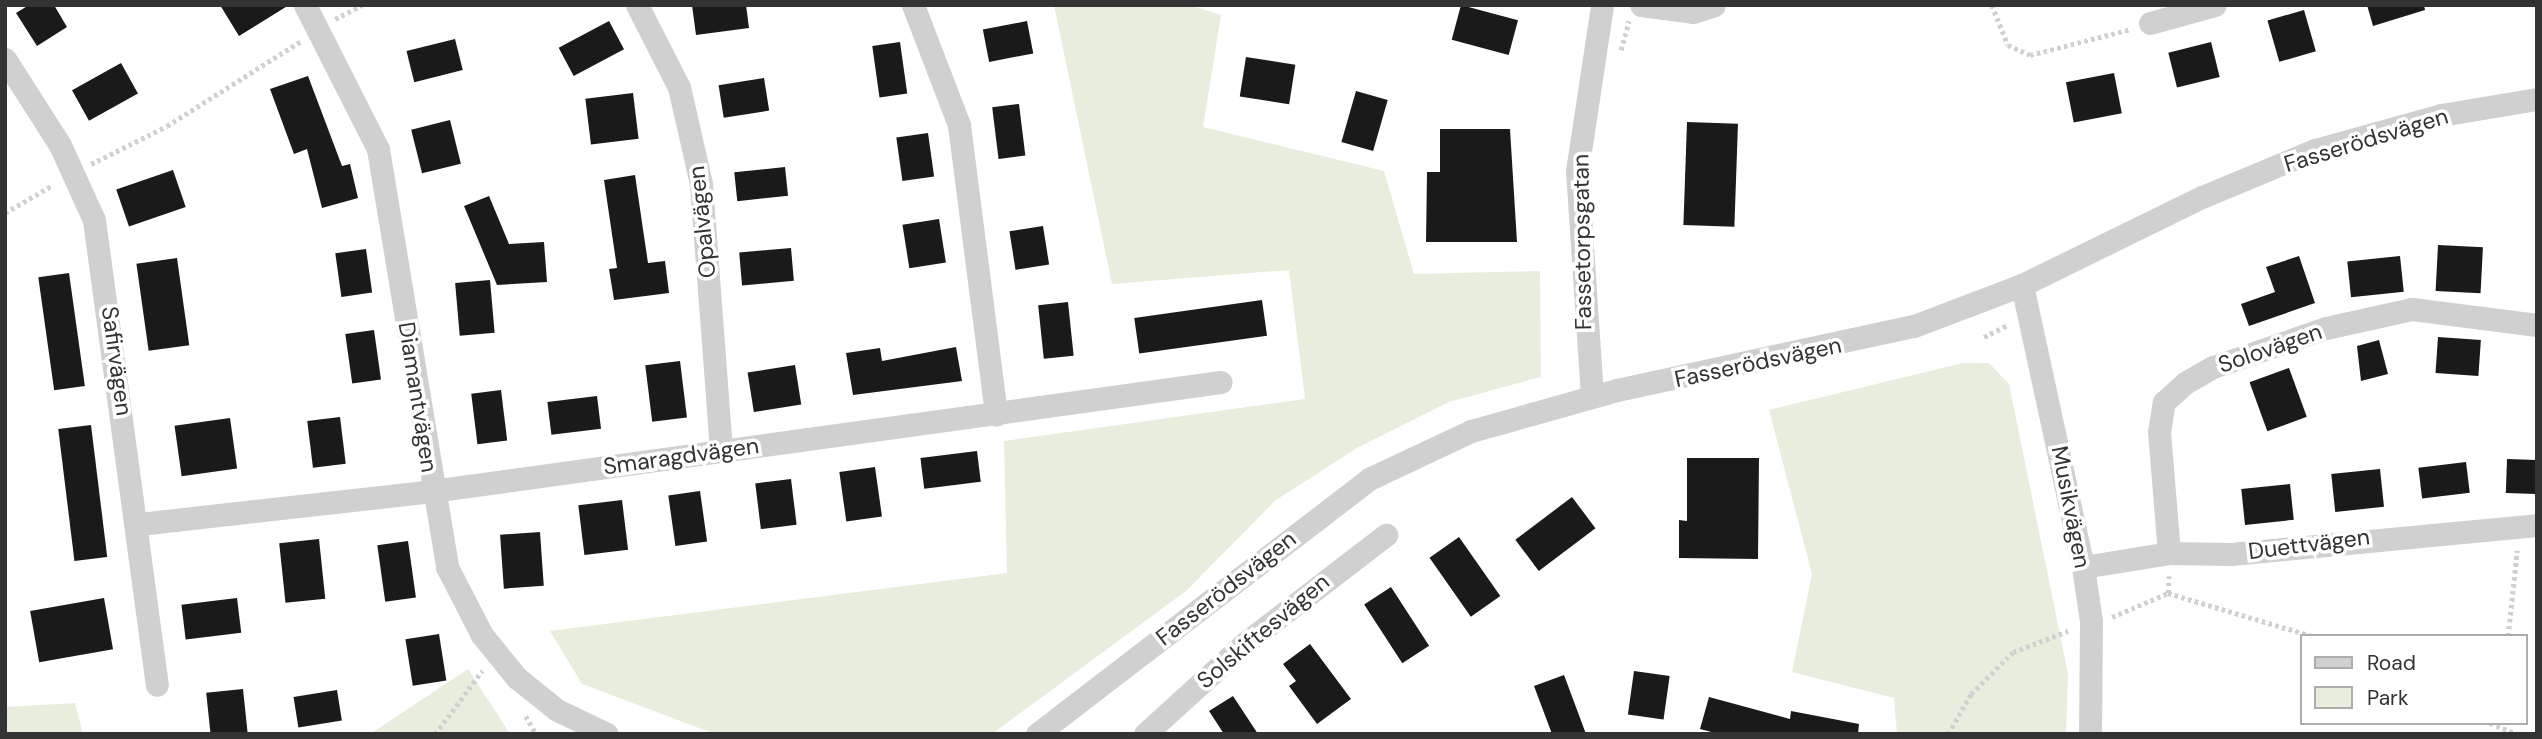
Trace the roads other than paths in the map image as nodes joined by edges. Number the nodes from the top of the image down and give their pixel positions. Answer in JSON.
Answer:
{"nodes":[{"id":1,"x":305,"y":5,"type":"edge"},
{"id":2,"x":637,"y":5,"type":"edge"},
{"id":3,"x":913,"y":5,"type":"edge"},
{"id":4,"x":1602,"y":5,"type":"edge"},
{"id":5,"x":1714,"y":5,"type":"edge"},
{"id":6,"x":2215,"y":5,"type":"edge"},
{"id":7,"x":1636,"y":10,"type":"edge"},
{"id":8,"x":2150,"y":23,"type":"road end"},
{"id":9,"x":5,"y":59,"type":"edge"},
{"id":10,"x":2537,"y":99,"type":"edge"},
{"id":11,"x":2022,"y":285,"type":"junction"},
{"id":12,"x":2537,"y":325,"type":"edge"},
{"id":13,"x":1221,"y":382,"type":"dead end"},
{"id":14,"x":1592,"y":396,"type":"junction"},
{"id":15,"x":996,"y":415,"type":"junction"},
{"id":16,"x":722,"y":450,"type":"junction"},
{"id":17,"x":432,"y":491,"type":"junction"},
{"id":18,"x":139,"y":524,"type":"junction"},
{"id":19,"x":2528,"y":526,"type":"edge"},
{"id":20,"x":1386,"y":535,"type":"dead end"},
{"id":21,"x":2169,"y":553,"type":"junction"},
{"id":22,"x":2083,"y":567,"type":"junction"},
{"id":23,"x":157,"y":685,"type":"dead end"},
{"id":24,"x":607,"y":734,"type":"edge"},
{"id":25,"x":1037,"y":734,"type":"edge"},
{"id":26,"x":1145,"y":734,"type":"edge"},
{"id":27,"x":2090,"y":734,"type":"edge"}],
"edges":[{"from":1,"to":17,"type":"street","name":"Diamantvägen"},
{"from":2,"to":16,"type":"street","name":"Opalvägen"},
{"from":3,"to":15,"type":"street"},
{"from":4,"to":14,"type":"street","name":"Fassetorpsgatan"},
{"from":5,"to":7,"type":"street"},
{"from":6,"to":8,"type":"street"},
{"from":9,"to":18,"type":"street","name":"Safirvägen"},
{"from":10,"to":11,"type":"street","name":"Fasserödsvägen"},
{"from":11,"to":14,"type":"street","name":"Fasserödsvägen"},
{"from":11,"to":22,"type":"street","name":"Musikvägen"},
{"from":12,"to":21,"type":"street","name":"Solovägen"},
{"from":13,"to":15,"type":"street","name":"Smaragdvägen"},
{"from":14,"to":25,"type":"street","name":"Fasserödsvägen"},
{"from":15,"to":16,"type":"street","name":"Smaragdvägen"},
{"from":16,"to":17,"type":"street","name":"Smaragdvägen"},
{"from":17,"to":18,"type":"street","name":"Smaragdvägen"},
{"from":17,"to":24,"type":"street","name":"Diamantvägen"},
{"from":18,"to":23,"type":"street","name":"Safirvägen"},
{"from":19,"to":21,"type":"street","name":"Duettvägen"},
{"from":20,"to":26,"type":"street","name":"Solskiftesvägen"},
{"from":21,"to":22,"type":"street","name":"Duettvägen"},
{"from":22,"to":27,"type":"street","name":"Musikvägen"}]}
